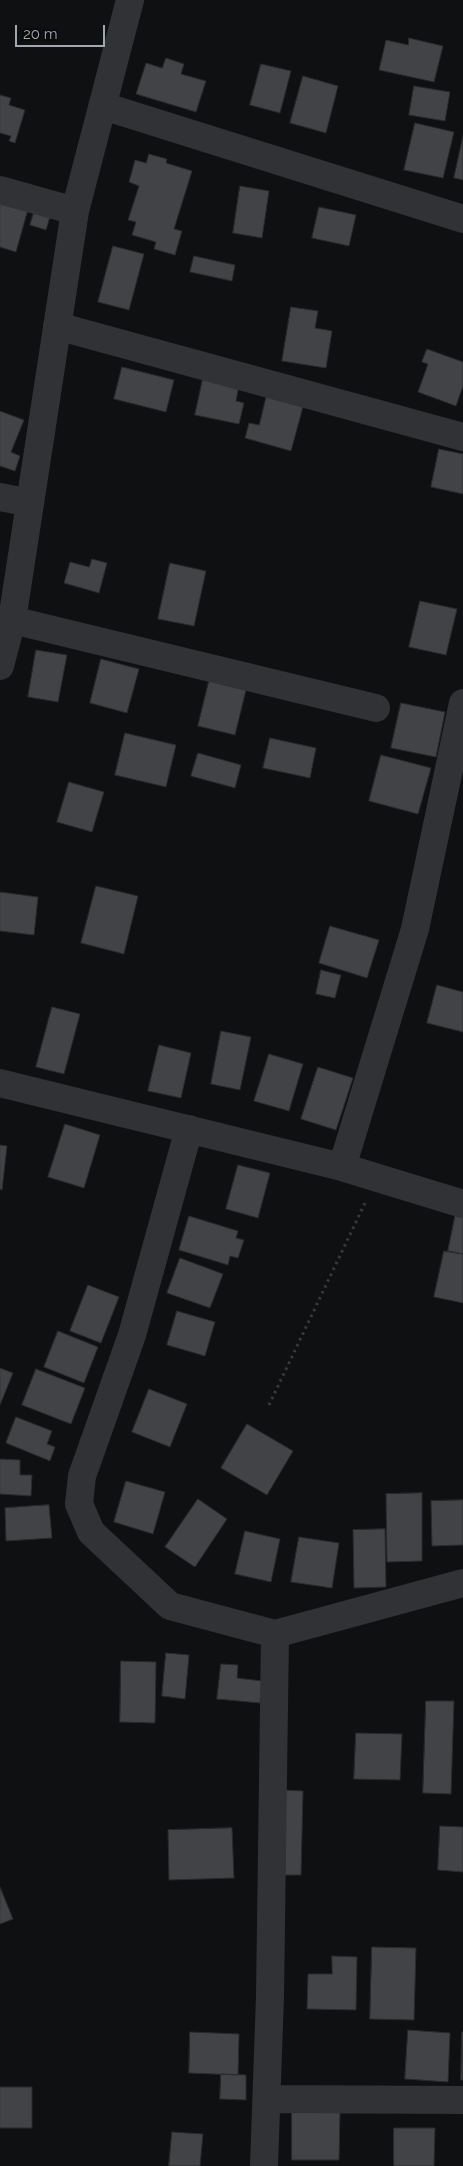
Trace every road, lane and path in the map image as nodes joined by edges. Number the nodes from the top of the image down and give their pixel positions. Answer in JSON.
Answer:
{"nodes":[{"id":1,"x":130,"y":0,"type":"edge"},
{"id":2,"x":103,"y":106,"type":"junction"},
{"id":3,"x":0,"y":190,"type":"edge"},
{"id":4,"x":75,"y":211,"type":"junction"},
{"id":5,"x":463,"y":219,"type":"edge"},
{"id":6,"x":57,"y":326,"type":"junction"},
{"id":7,"x":463,"y":437,"type":"edge"},
{"id":8,"x":0,"y":497,"type":"edge"},
{"id":9,"x":30,"y":503,"type":"junction"},
{"id":10,"x":12,"y":620,"type":"junction"},
{"id":11,"x":1,"y":658,"type":"edge"},
{"id":12,"x":463,"y":703,"type":"edge"},
{"id":13,"x":376,"y":708,"type":"dead end"},
{"id":14,"x":0,"y":1084,"type":"edge"},
{"id":15,"x":189,"y":1130,"type":"junction"},
{"id":16,"x":342,"y":1166,"type":"junction"},
{"id":17,"x":377,"y":1178,"type":"junction"},
{"id":18,"x":463,"y":1204,"type":"edge"},
{"id":19,"x":269,"y":1405,"type":"dead end"},
{"id":20,"x":463,"y":1582,"type":"edge"},
{"id":21,"x":275,"y":1634,"type":"junction"},
{"id":22,"x":266,"y":2099,"type":"junction"},
{"id":23,"x":463,"y":2100,"type":"edge"},
{"id":24,"x":264,"y":2166,"type":"edge"}],
"edges":[{"from":1,"to":2,"type":"street"},
{"from":2,"to":4,"type":"street"},
{"from":2,"to":5,"type":"street"},
{"from":3,"to":4,"type":"street"},
{"from":4,"to":6,"type":"street"},
{"from":6,"to":7,"type":"street"},
{"from":6,"to":9,"type":"street"},
{"from":8,"to":9,"type":"street"},
{"from":9,"to":10,"type":"street"},
{"from":10,"to":11,"type":"street"},
{"from":10,"to":13,"type":"street"},
{"from":12,"to":16,"type":"street"},
{"from":14,"to":15,"type":"street"},
{"from":15,"to":16,"type":"street"},
{"from":15,"to":21,"type":"street"},
{"from":16,"to":17,"type":"street"},
{"from":17,"to":18,"type":"street"},
{"from":17,"to":19,"type":"path"},
{"from":20,"to":21,"type":"street"},
{"from":21,"to":22,"type":"street"},
{"from":22,"to":23,"type":"street"},
{"from":22,"to":24,"type":"street"}]}
